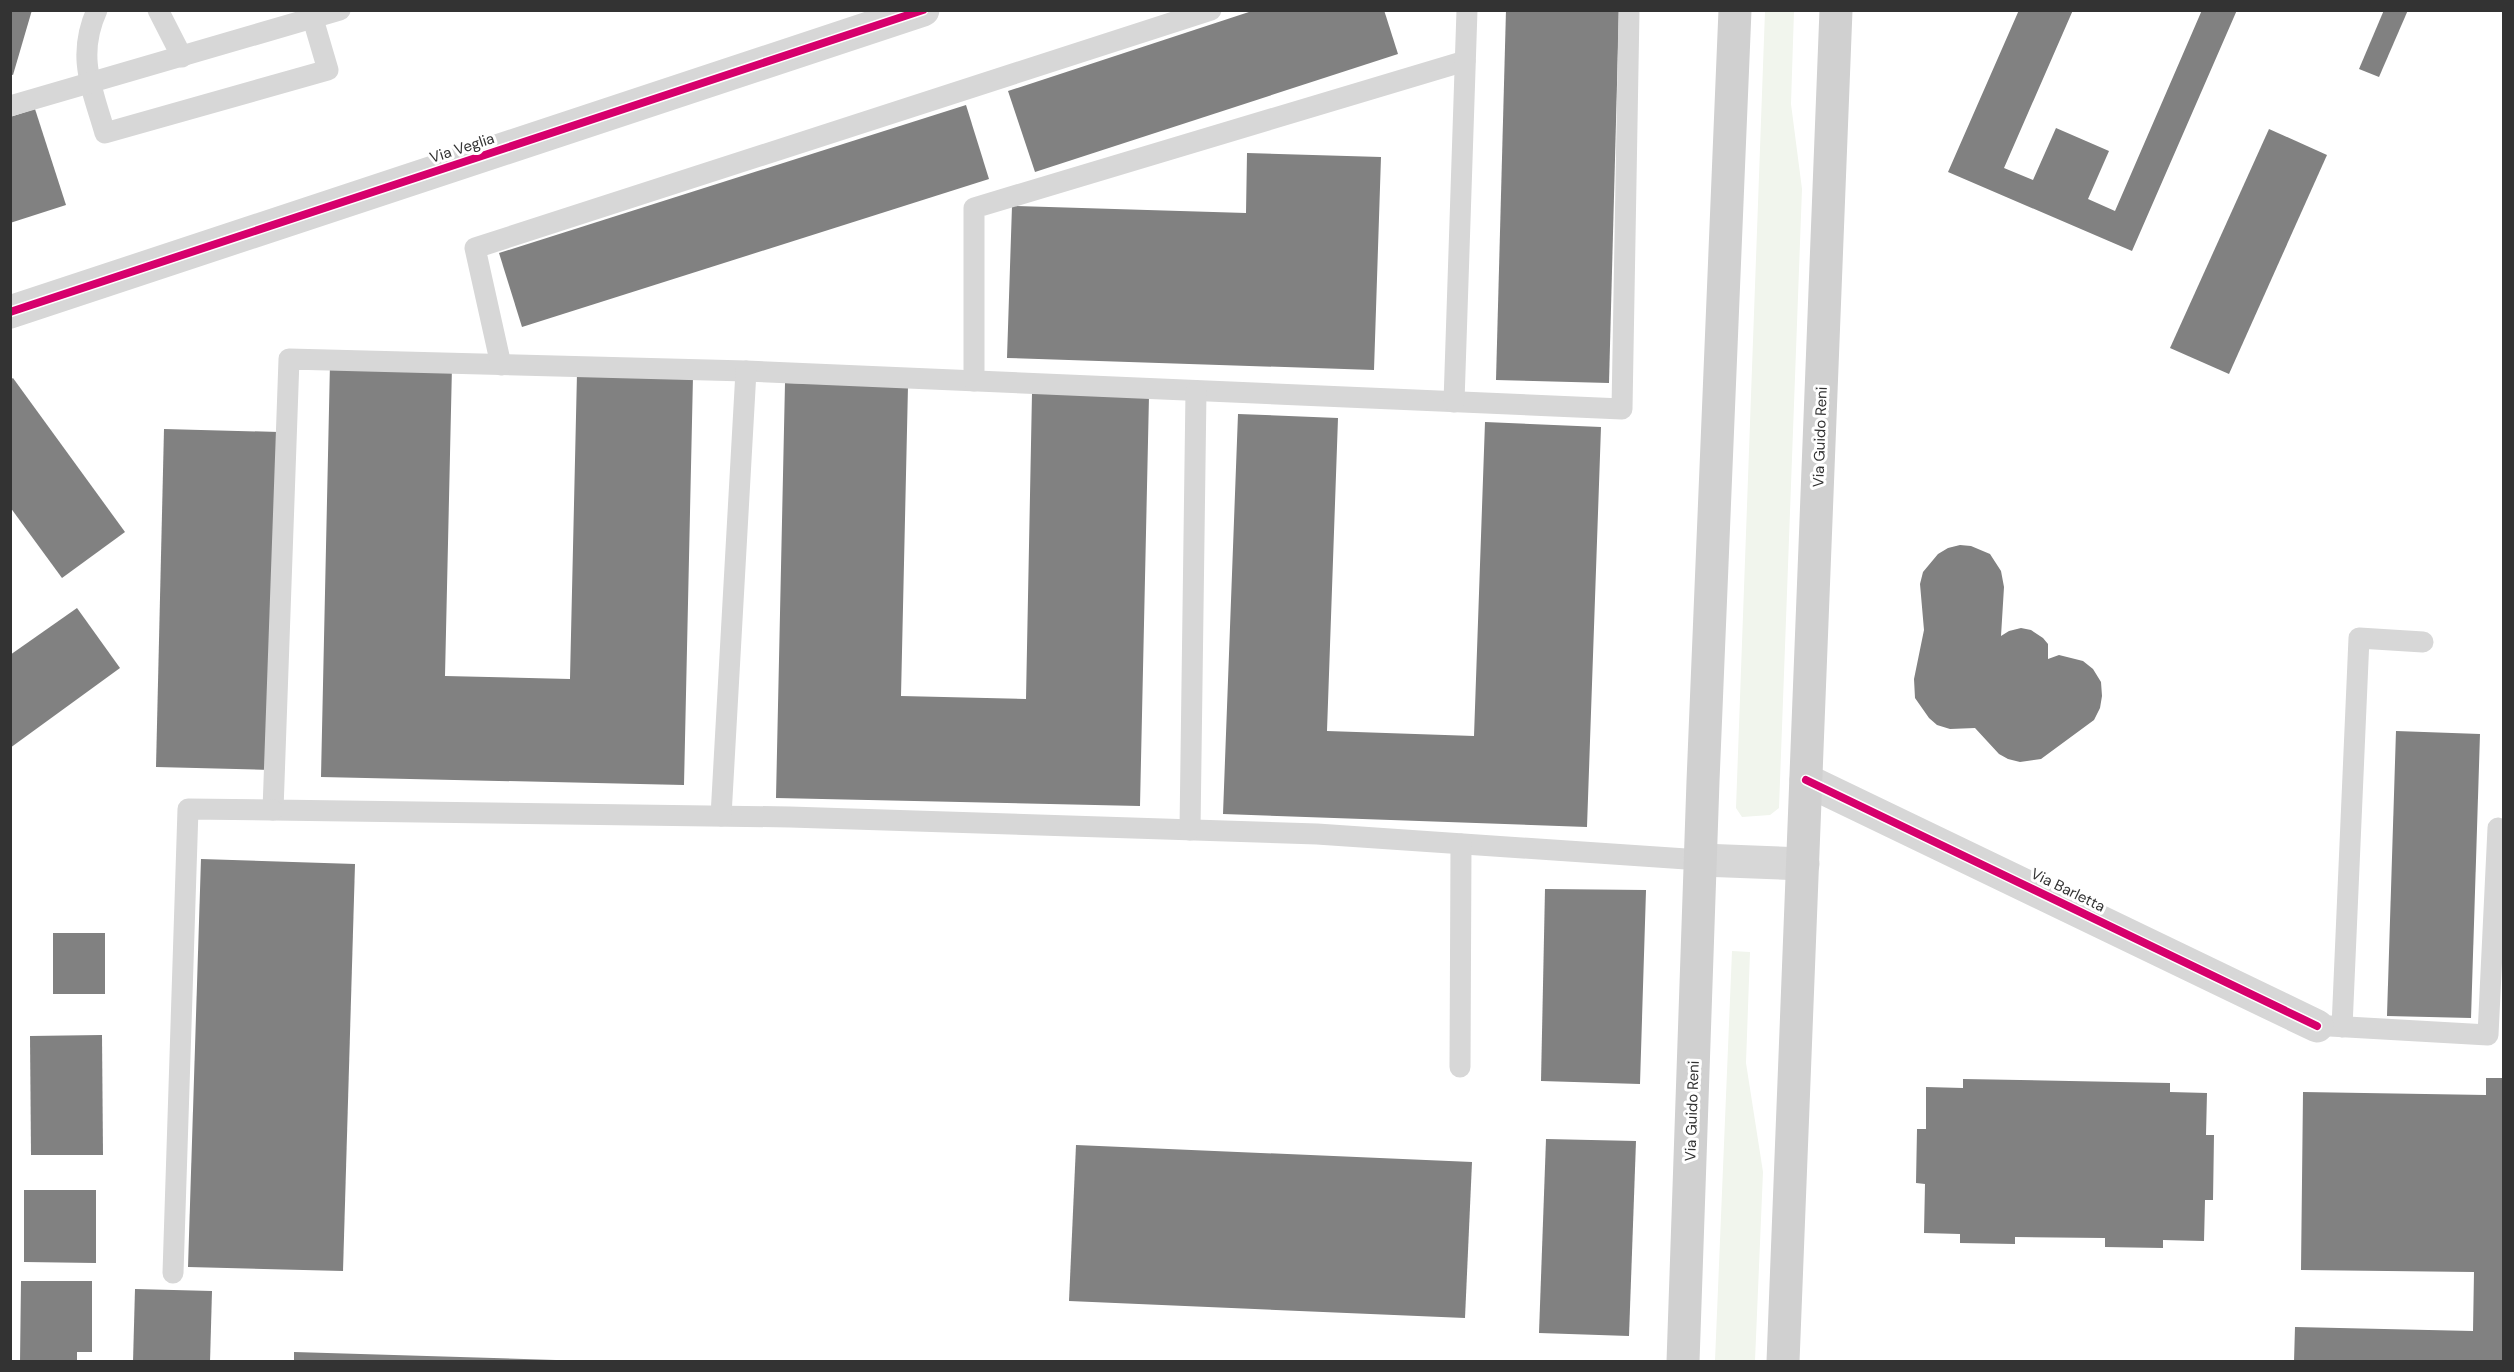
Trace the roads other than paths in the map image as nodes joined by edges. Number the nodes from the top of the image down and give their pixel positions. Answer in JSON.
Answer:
{"nodes":[{"id":1,"x":97,"y":10,"type":"edge"},
{"id":2,"x":158,"y":10,"type":"edge"},
{"id":3,"x":340,"y":10,"type":"edge"},
{"id":4,"x":923,"y":10,"type":"edge"},
{"id":5,"x":1211,"y":10,"type":"edge"},
{"id":6,"x":1467,"y":10,"type":"edge"},
{"id":7,"x":1629,"y":10,"type":"edge"},
{"id":8,"x":1735,"y":10,"type":"edge"},
{"id":9,"x":1836,"y":10,"type":"edge"},
{"id":10,"x":313,"y":18,"type":"junction"},
{"id":11,"x":182,"y":57,"type":"junction"},
{"id":12,"x":1465,"y":61,"type":"junction"},
{"id":13,"x":91,"y":83,"type":"junction"},
{"id":14,"x":10,"y":106,"type":"edge"},
{"id":15,"x":10,"y":312,"type":"edge"},
{"id":16,"x":501,"y":365,"type":"junction"},
{"id":17,"x":746,"y":371,"type":"junction"},
{"id":18,"x":974,"y":381,"type":"junction"},
{"id":19,"x":1196,"y":391,"type":"junction"},
{"id":20,"x":1454,"y":402,"type":"junction"},
{"id":21,"x":2423,"y":642,"type":"dead end"},
{"id":22,"x":1806,"y":780,"type":"junction"},
{"id":23,"x":273,"y":810,"type":"junction"},
{"id":24,"x":721,"y":816,"type":"junction"},
{"id":25,"x":2498,"y":828,"type":"dead end"},
{"id":26,"x":1190,"y":830,"type":"junction"},
{"id":27,"x":1461,"y":844,"type":"junction"},
{"id":28,"x":1701,"y":860,"type":"junction"},
{"id":29,"x":1803,"y":864,"type":"junction"},
{"id":30,"x":2329,"y":1026,"type":"junction"},
{"id":31,"x":1460,"y":1067,"type":"dead end"},
{"id":32,"x":173,"y":1273,"type":"dead end"},
{"id":33,"x":1786,"y":1360,"type":"edge"},
{"id":34,"x":1683,"y":1362,"type":"edge"}],
"edges":[{"from":1,"to":13,"type":"lane"},
{"from":2,"to":11,"type":"lane"},
{"from":3,"to":10,"type":"lane"},
{"from":4,"to":15,"type":"street","name":"Via Veglia"},
{"from":5,"to":16,"type":"lane"},
{"from":6,"to":12,"type":"lane"},
{"from":7,"to":20,"type":"lane"},
{"from":8,"to":28,"type":"main road","name":"Via Guido Reni"},
{"from":9,"to":22,"type":"main road","name":"Via Guido Reni"},
{"from":10,"to":11,"type":"lane"},
{"from":10,"to":13,"type":"lane"},
{"from":11,"to":13,"type":"lane"},
{"from":12,"to":18,"type":"lane"},
{"from":12,"to":20,"type":"lane"},
{"from":13,"to":14,"type":"lane"},
{"from":16,"to":17,"type":"lane"},
{"from":16,"to":23,"type":"lane"},
{"from":17,"to":18,"type":"lane"},
{"from":17,"to":24,"type":"lane"},
{"from":18,"to":19,"type":"lane"},
{"from":19,"to":20,"type":"lane"},
{"from":19,"to":26,"type":"lane"},
{"from":21,"to":30,"type":"lane"},
{"from":22,"to":29,"type":"main road","name":"Via Guido Reni"},
{"from":22,"to":30,"type":"street","name":"Via Barletta"},
{"from":23,"to":24,"type":"lane"},
{"from":23,"to":32,"type":"lane"},
{"from":24,"to":26,"type":"lane"},
{"from":25,"to":30,"type":"lane","name":"Via Barletta"},
{"from":26,"to":27,"type":"lane"},
{"from":27,"to":28,"type":"lane"},
{"from":27,"to":31,"type":"lane"},
{"from":28,"to":29,"type":"street"},
{"from":28,"to":34,"type":"main road","name":"Via Guido Reni"},
{"from":29,"to":33,"type":"main road","name":"Via Guido Reni"}]}
